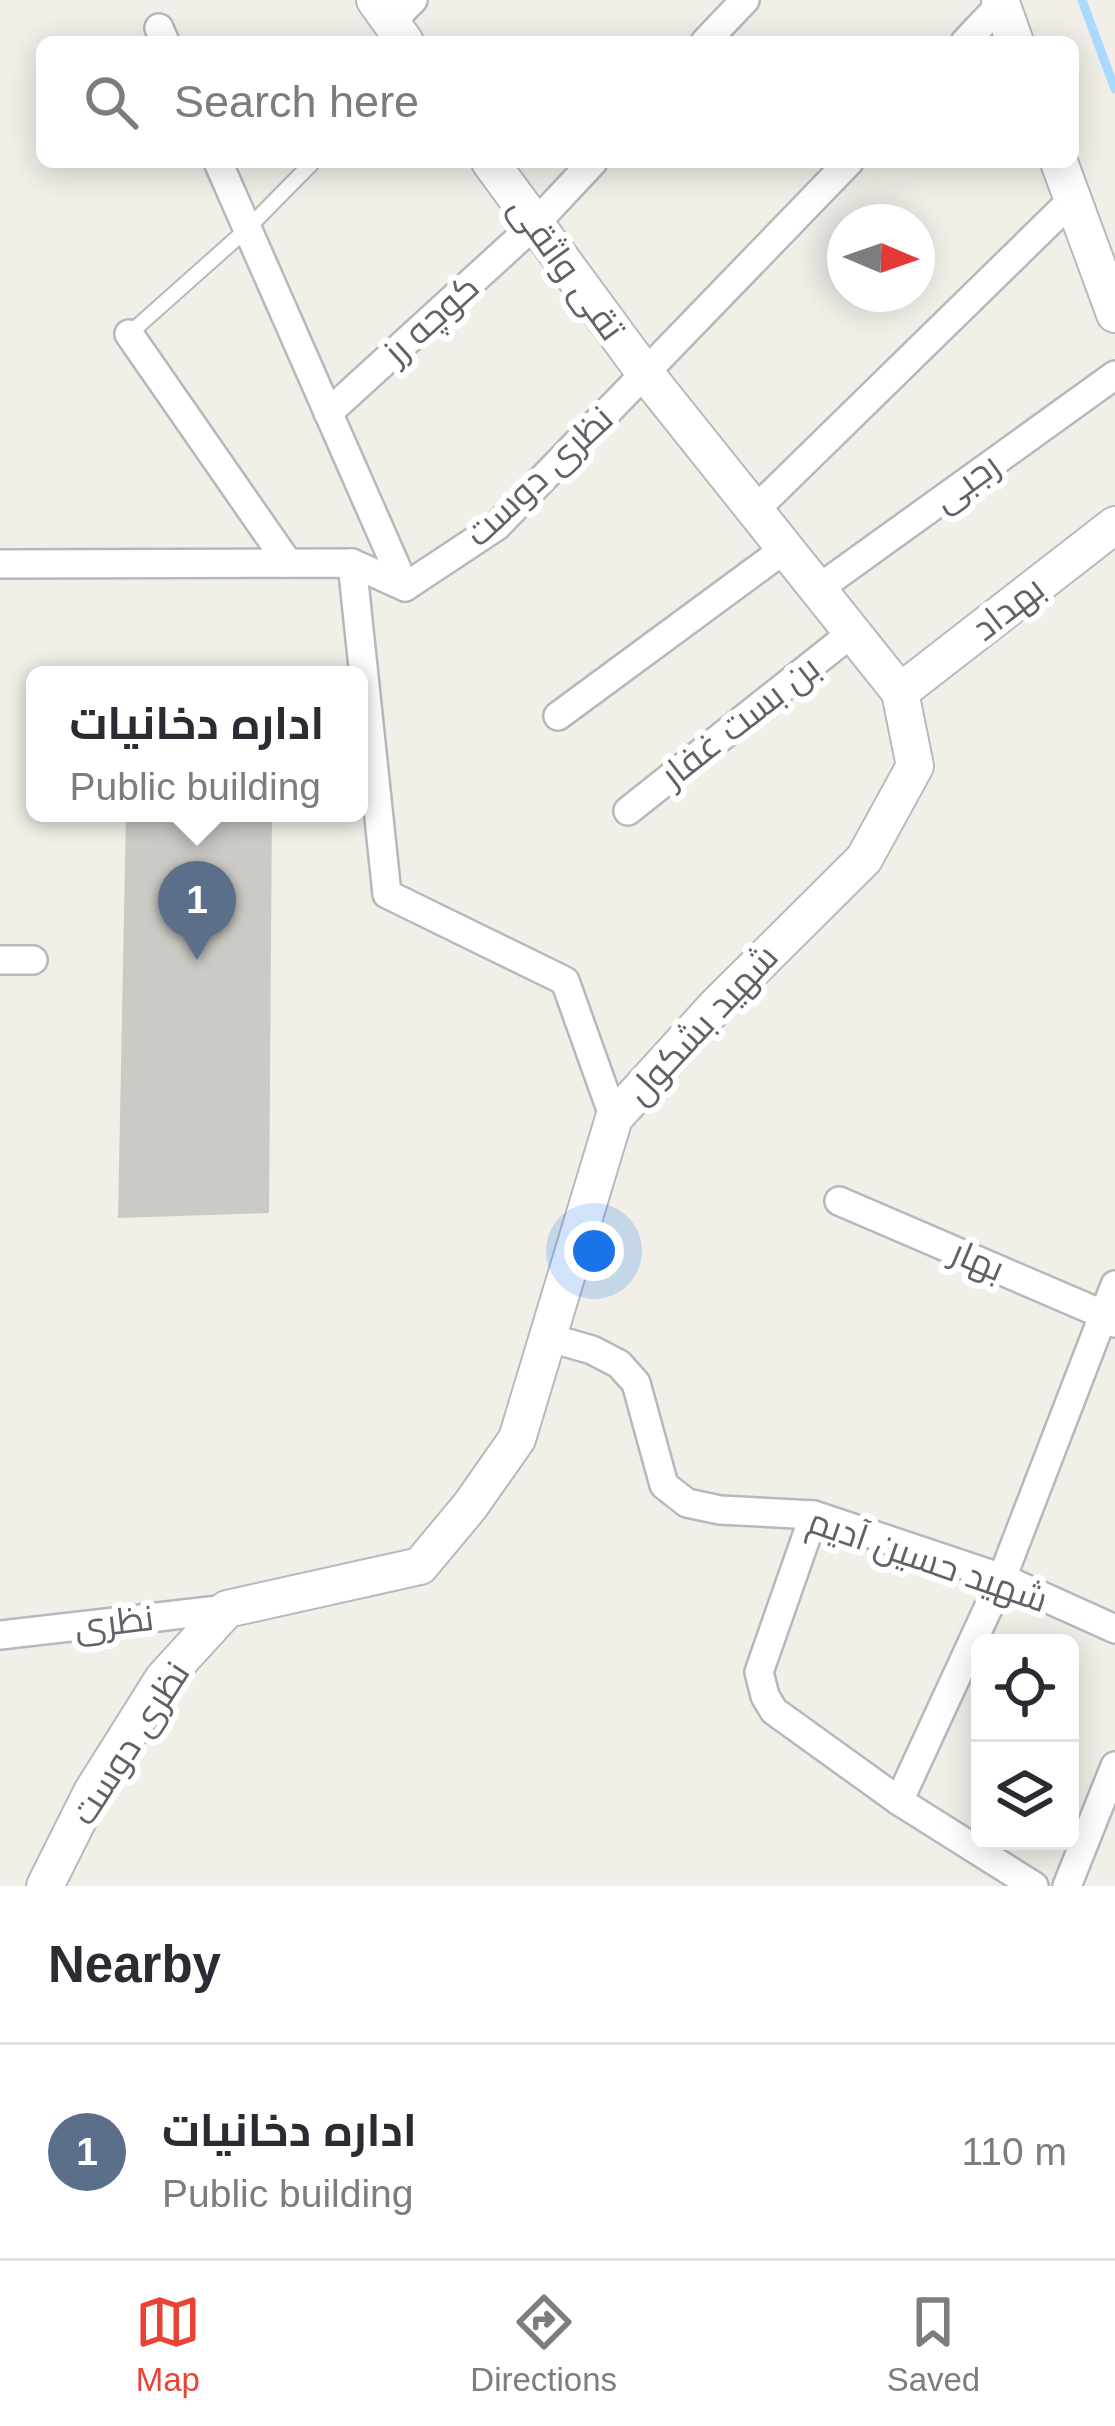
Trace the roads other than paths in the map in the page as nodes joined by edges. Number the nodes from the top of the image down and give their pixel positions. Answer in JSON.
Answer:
{"nodes":[{"id":1,"x":745,"y":0,"type":"edge"},
{"id":2,"x":1000,"y":2,"type":"edge"},
{"id":3,"x":711,"y":36,"type":"edge"},
{"id":4,"x":970,"y":36,"type":"edge"},
{"id":5,"x":1013,"y":36,"type":"edge"},
{"id":6,"x":221,"y":168,"type":"edge"},
{"id":7,"x":307,"y":168,"type":"edge"},
{"id":8,"x":494,"y":168,"type":"edge"},
{"id":9,"x":587,"y":168,"type":"edge"},
{"id":10,"x":843,"y":168,"type":"edge"},
{"id":11,"x":1061,"y":168,"type":"edge"},
{"id":12,"x":1073,"y":199,"type":"junction"},
{"id":13,"x":534,"y":225,"type":"junction"},
{"id":14,"x":247,"y":230,"type":"junction"},
{"id":15,"x":1115,"y":314,"type":"edge"},
{"id":16,"x":129,"y":334,"type":"joint"},
{"id":17,"x":645,"y":374,"type":"junction"},
{"id":18,"x":1115,"y":375,"type":"edge"},
{"id":19,"x":328,"y":412,"type":"junction"},
{"id":20,"x":754,"y":511,"type":"junction"},
{"id":21,"x":1115,"y":525,"type":"edge"},
{"id":22,"x":786,"y":548,"type":"junction"},
{"id":23,"x":288,"y":563,"type":"junction"},
{"id":24,"x":352,"y":563,"type":"junction"},
{"id":25,"x":0,"y":564,"type":"edge"},
{"id":26,"x":405,"y":587,"type":"junction"},
{"id":27,"x":818,"y":589,"type":"junction"},
{"id":28,"x":853,"y":632,"type":"junction"},
{"id":29,"x":363,"y":666,"type":"edge"},
{"id":30,"x":900,"y":692,"type":"junction"},
{"id":31,"x":368,"y":714,"type":"edge"},
{"id":32,"x":558,"y":716,"type":"dead end"},
{"id":33,"x":628,"y":811,"type":"dead end"},
{"id":34,"x":0,"y":960,"type":"edge"},
{"id":35,"x":33,"y":960,"type":"dead end"},
{"id":36,"x":614,"y":1118,"type":"junction"},
{"id":37,"x":839,"y":1201,"type":"dead end"},
{"id":38,"x":1115,"y":1285,"type":"edge"},
{"id":39,"x":1109,"y":1319,"type":"edge"},
{"id":40,"x":547,"y":1336,"type":"junction"},
{"id":41,"x":814,"y":1515,"type":"junction"},
{"id":42,"x":1002,"y":1578,"type":"junction"},
{"id":43,"x":227,"y":1609,"type":"junction"},
{"id":44,"x":1115,"y":1629,"type":"edge"},
{"id":45,"x":0,"y":1636,"type":"edge"},
{"id":46,"x":1115,"y":1766,"type":"edge"},
{"id":47,"x":899,"y":1801,"type":"junction"},
{"id":48,"x":55,"y":1883,"type":"edge"},
{"id":49,"x":1034,"y":1886,"type":"edge"},
{"id":50,"x":1067,"y":1886,"type":"edge"}],
"edges":[{"from":1,"to":3,"type":"street"},
{"from":2,"to":4,"type":"street"},
{"from":2,"to":5,"type":"street"},
{"from":6,"to":14,"type":"street"},
{"from":7,"to":14,"type":"lane"},
{"from":8,"to":13,"type":"street","name":"تقی واثقی"},
{"from":9,"to":13,"type":"street","name":"کوچه رز"},
{"from":10,"to":17,"type":"street","name":"نظری دوست"},
{"from":11,"to":12,"type":"street"},
{"from":12,"to":15,"type":"street"},
{"from":12,"to":20,"type":"street"},
{"from":13,"to":17,"type":"street","name":"تقی واثقی"},
{"from":13,"to":19,"type":"street","name":"کوچه رز"},
{"from":14,"to":16,"type":"lane"},
{"from":14,"to":19,"type":"street"},
{"from":16,"to":23,"type":"street"},
{"from":17,"to":20,"type":"street","name":"شهید بشکول"},
{"from":17,"to":26,"type":"street","name":"نظری دوست"},
{"from":18,"to":27,"type":"street","name":"رجبی"},
{"from":19,"to":26,"type":"street"},
{"from":20,"to":22,"type":"street","name":"شهید بشکول"},
{"from":21,"to":30,"type":"street","name":"بهداد"},
{"from":22,"to":27,"type":"street","name":"شهید بشکول"},
{"from":22,"to":32,"type":"street"},
{"from":23,"to":24,"type":"street"},
{"from":23,"to":25,"type":"street"},
{"from":24,"to":26,"type":"street"},
{"from":24,"to":29,"type":"street"},
{"from":27,"to":28,"type":"street","name":"شهید بشکول"},
{"from":28,"to":30,"type":"street","name":"شهید بشکول"},
{"from":28,"to":33,"type":"street","name":"بن بست غفار"},
{"from":30,"to":36,"type":"street","name":"شهید بشکول"},
{"from":31,"to":36,"type":"street"},
{"from":34,"to":35,"type":"street"},
{"from":36,"to":40,"type":"street","name":"شهید بشکول"},
{"from":37,"to":39,"type":"street","name":"بهار"},
{"from":38,"to":39,"type":"street"},
{"from":39,"to":42,"type":"street"},
{"from":40,"to":41,"type":"street","name":"شهید حسین آدیم"},
{"from":40,"to":43,"type":"street","name":"شهید بشکول"},
{"from":41,"to":42,"type":"street","name":"شهید حسین آدیم"},
{"from":41,"to":47,"type":"street"},
{"from":42,"to":44,"type":"street","name":"شهید حسین آدیم"},
{"from":42,"to":47,"type":"street"},
{"from":43,"to":45,"type":"street","name":"نظری"},
{"from":43,"to":48,"type":"street","name":"نظری دوست"},
{"from":46,"to":50,"type":"street"},
{"from":47,"to":49,"type":"street"}]}
